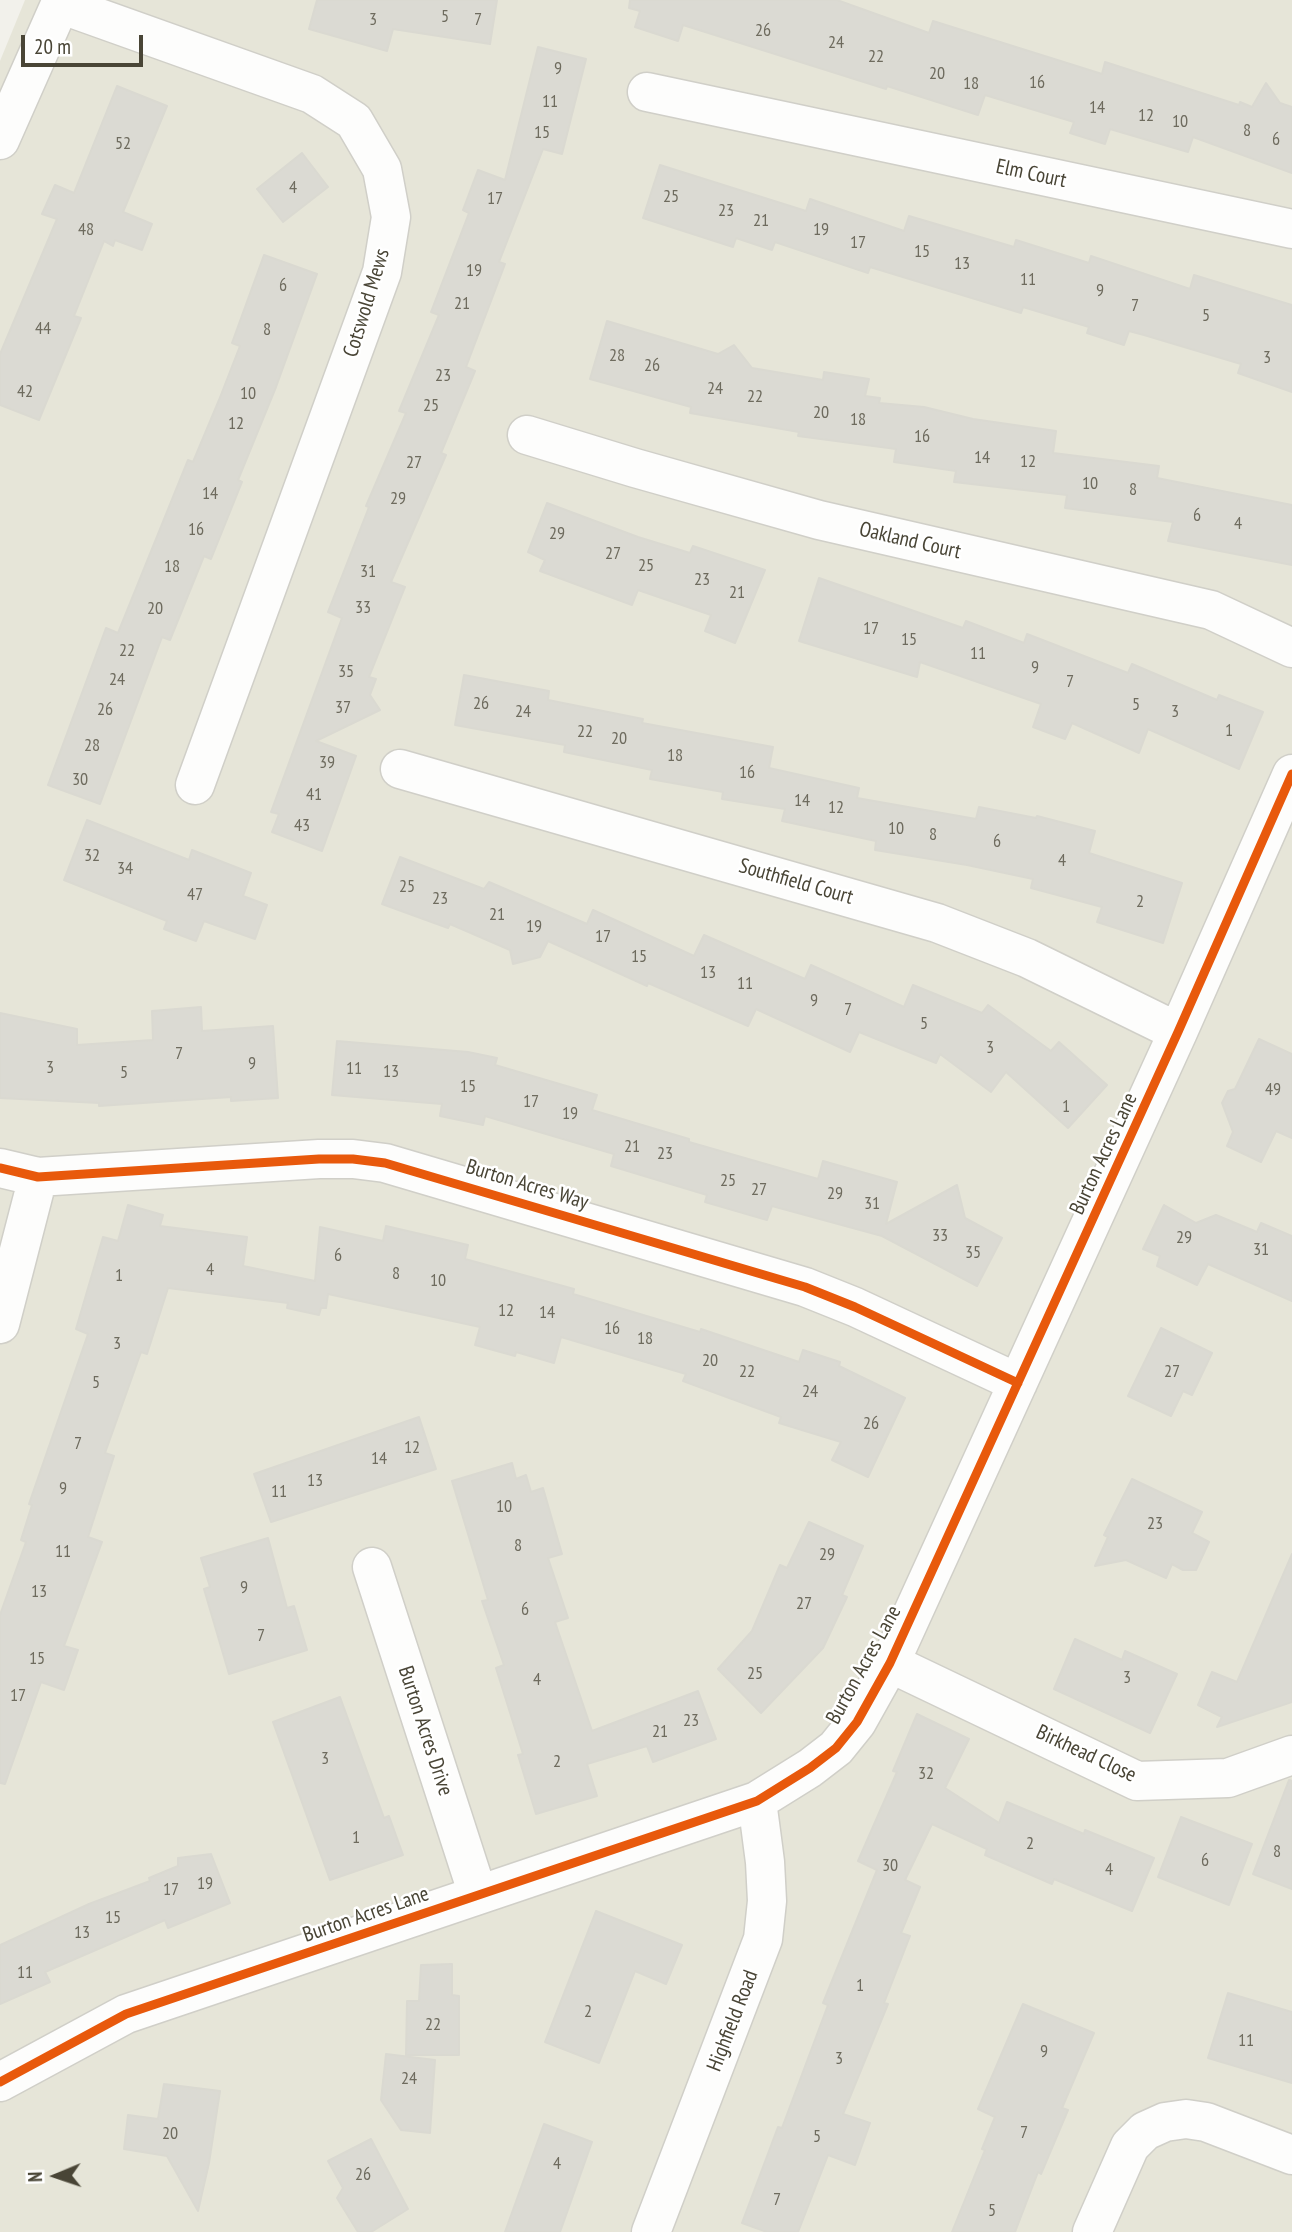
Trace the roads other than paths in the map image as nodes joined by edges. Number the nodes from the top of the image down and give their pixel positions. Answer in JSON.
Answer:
{"nodes":[{"id":1,"x":61,"y":2,"type":"edge"},
{"id":2,"x":647,"y":92,"type":"dead end"},
{"id":3,"x":0,"y":140,"type":"edge"},
{"id":4,"x":1292,"y":229,"type":"edge"},
{"id":5,"x":527,"y":435,"type":"dead end"},
{"id":6,"x":1292,"y":648,"type":"edge"},
{"id":7,"x":400,"y":769,"type":"dead end"},
{"id":8,"x":1292,"y":774,"type":"edge"},
{"id":9,"x":195,"y":785,"type":"dead end"},
{"id":10,"x":1178,"y":1032,"type":"junction"},
{"id":11,"x":0,"y":1168,"type":"edge"},
{"id":12,"x":38,"y":1177,"type":"junction"},
{"id":13,"x":0,"y":1324,"type":"edge"},
{"id":14,"x":1018,"y":1384,"type":"junction"},
{"id":15,"x":372,"y":1567,"type":"dead end"},
{"id":16,"x":890,"y":1663,"type":"junction"},
{"id":17,"x":1292,"y":1755,"type":"edge"},
{"id":18,"x":757,"y":1801,"type":"junction"},
{"id":19,"x":478,"y":1895,"type":"junction"},
{"id":20,"x":0,"y":2081,"type":"edge"},
{"id":21,"x":1292,"y":2155,"type":"edge"},
{"id":22,"x":651,"y":2232,"type":"edge"},
{"id":23,"x":1092,"y":2232,"type":"edge"}],
"edges":[{"from":1,"to":3,"type":"street"},
{"from":1,"to":9,"type":"street","name":"Cotswold Mews"},
{"from":2,"to":4,"type":"street","name":"Elm Court"},
{"from":5,"to":6,"type":"street","name":"Oakland Court"},
{"from":7,"to":10,"type":"street","name":"Southfield Court"},
{"from":8,"to":10,"type":"street","name":"Burton Acres Lane"},
{"from":10,"to":14,"type":"street","name":"Burton Acres Lane"},
{"from":11,"to":12,"type":"street","name":"Burton Acres Way"},
{"from":12,"to":13,"type":"street"},
{"from":12,"to":14,"type":"street","name":"Burton Acres Way"},
{"from":14,"to":16,"type":"street","name":"Burton Acres Lane"},
{"from":15,"to":19,"type":"street","name":"Burton Acres Drive"},
{"from":16,"to":17,"type":"street","name":"Birkhead Close"},
{"from":16,"to":18,"type":"street","name":"Burton Acres Lane"},
{"from":18,"to":19,"type":"street","name":"Burton Acres Lane"},
{"from":18,"to":22,"type":"street","name":"Highfield Road"},
{"from":19,"to":20,"type":"street","name":"Burton Acres Lane"},
{"from":21,"to":23,"type":"street"}]}
